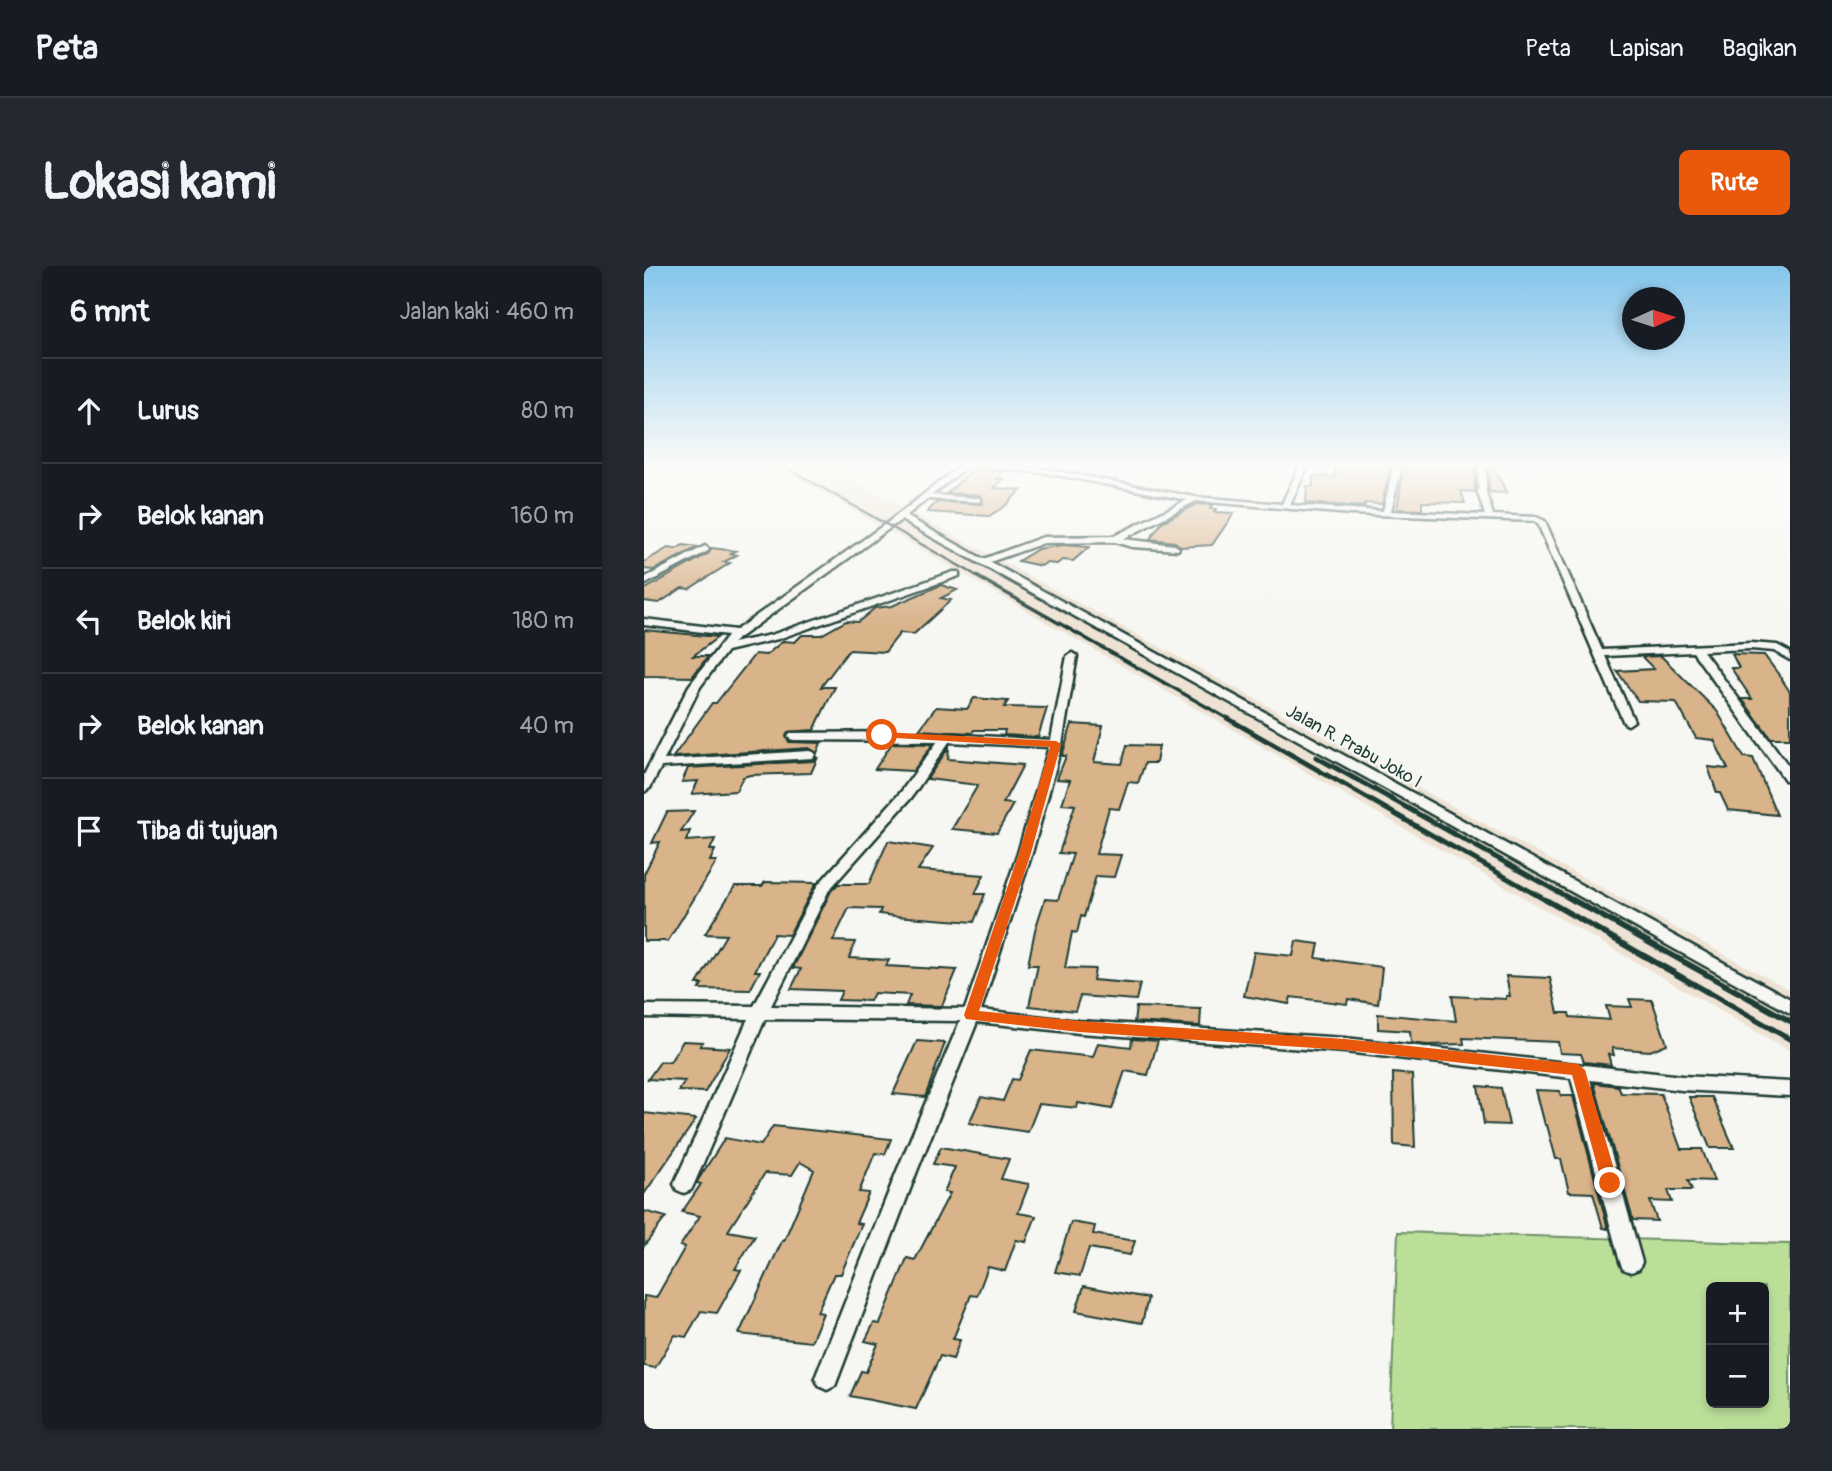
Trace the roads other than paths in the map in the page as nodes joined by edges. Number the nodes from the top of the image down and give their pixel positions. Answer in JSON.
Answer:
{"nodes":[{"id":1,"x":898,"y":519,"type":"edge"},
{"id":2,"x":905,"y":519,"type":"edge"},
{"id":3,"x":1155,"y":519,"type":"edge"},
{"id":4,"x":1532,"y":519,"type":"edge"},
{"id":5,"x":1116,"y":539,"type":"junction"},
{"id":6,"x":1175,"y":548,"type":"dead end"},
{"id":7,"x":705,"y":549,"type":"dead end"},
{"id":8,"x":982,"y":562,"type":"junction"},
{"id":9,"x":956,"y":575,"type":"dead end"},
{"id":10,"x":644,"y":582,"type":"edge"},
{"id":11,"x":644,"y":622,"type":"edge"},
{"id":12,"x":730,"y":641,"type":"junction"},
{"id":13,"x":1696,"y":649,"type":"junction"},
{"id":14,"x":1599,"y":653,"type":"junction"},
{"id":15,"x":1072,"y":656,"type":"dead end"},
{"id":16,"x":1790,"y":657,"type":"edge"},
{"id":17,"x":1628,"y":721,"type":"dead end"},
{"id":18,"x":794,"y":737,"type":"dead end"},
{"id":19,"x":946,"y":738,"type":"junction"},
{"id":20,"x":1056,"y":744,"type":"junction"},
{"id":21,"x":809,"y":755,"type":"dead end"},
{"id":22,"x":656,"y":764,"type":"junction"},
{"id":23,"x":1790,"y":777,"type":"edge"},
{"id":24,"x":644,"y":788,"type":"edge"},
{"id":25,"x":1790,"y":1007,"type":"edge"},
{"id":26,"x":644,"y":1011,"type":"edge"},
{"id":27,"x":760,"y":1011,"type":"junction"},
{"id":28,"x":971,"y":1015,"type":"junction"},
{"id":29,"x":1578,"y":1070,"type":"junction"},
{"id":30,"x":1790,"y":1089,"type":"edge"},
{"id":31,"x":684,"y":1184,"type":"dead end"},
{"id":32,"x":1631,"y":1262,"type":"dead end"},
{"id":33,"x":827,"y":1378,"type":"dead end"}],
"edges":[{"from":1,"to":12,"type":"street"},
{"from":2,"to":8,"type":"street","name":"Jalan R. Prabu Joko I"},
{"from":3,"to":5,"type":"street"},
{"from":4,"to":14,"type":"street"},
{"from":5,"to":6,"type":"street"},
{"from":5,"to":8,"type":"street"},
{"from":7,"to":10,"type":"street"},
{"from":8,"to":25,"type":"street","name":"Jalan R. Prabu Joko I"},
{"from":9,"to":12,"type":"street"},
{"from":11,"to":12,"type":"street"},
{"from":12,"to":22,"type":"street"},
{"from":13,"to":14,"type":"street"},
{"from":13,"to":16,"type":"street"},
{"from":13,"to":23,"type":"street"},
{"from":14,"to":17,"type":"street"},
{"from":15,"to":20,"type":"street"},
{"from":18,"to":19,"type":"street"},
{"from":19,"to":20,"type":"street"},
{"from":19,"to":27,"type":"street"},
{"from":20,"to":28,"type":"street"},
{"from":21,"to":22,"type":"street"},
{"from":22,"to":24,"type":"street"},
{"from":26,"to":27,"type":"street"},
{"from":27,"to":28,"type":"street"},
{"from":27,"to":31,"type":"street"},
{"from":28,"to":29,"type":"street"},
{"from":28,"to":33,"type":"street"},
{"from":29,"to":30,"type":"street"},
{"from":29,"to":32,"type":"street"}]}
